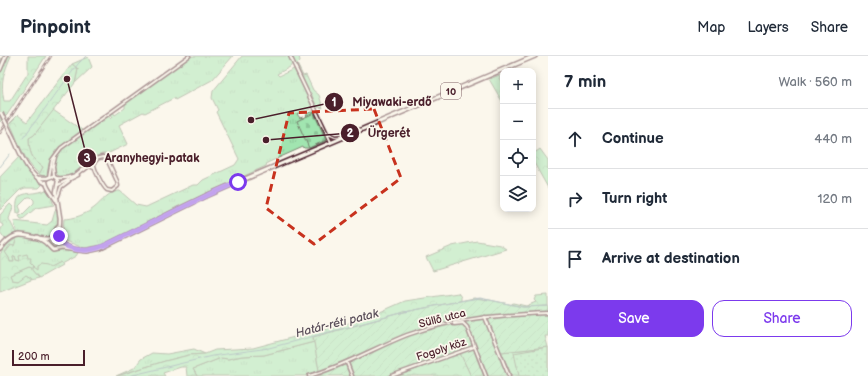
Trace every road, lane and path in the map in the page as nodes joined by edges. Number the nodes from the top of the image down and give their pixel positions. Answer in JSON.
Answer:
{"nodes":[{"id":1,"x":6,"y":56,"type":"edge"},
{"id":2,"x":189,"y":56,"type":"edge"},
{"id":3,"x":290,"y":56,"type":"edge"},
{"id":4,"x":535,"y":56,"type":"edge"},
{"id":5,"x":0,"y":70,"type":"edge"},
{"id":6,"x":0,"y":109,"type":"edge"},
{"id":7,"x":327,"y":133,"type":"junction"},
{"id":8,"x":347,"y":135,"type":"junction"},
{"id":9,"x":331,"y":142,"type":"junction"},
{"id":10,"x":57,"y":152,"type":"junction"},
{"id":11,"x":98,"y":158,"type":"junction"},
{"id":12,"x":95,"y":169,"type":"junction"},
{"id":13,"x":55,"y":177,"type":"junction"},
{"id":14,"x":38,"y":178,"type":"junction"},
{"id":15,"x":48,"y":178,"type":"junction"},
{"id":16,"x":71,"y":179,"type":"junction"},
{"id":17,"x":46,"y":183,"type":"junction"},
{"id":18,"x":58,"y":186,"type":"junction"},
{"id":19,"x":50,"y":189,"type":"junction"},
{"id":20,"x":57,"y":202,"type":"junction"},
{"id":21,"x":60,"y":222,"type":"junction"},
{"id":22,"x":37,"y":237,"type":"junction"},
{"id":23,"x":52,"y":238,"type":"junction"},
{"id":24,"x":60,"y":241,"type":"junction"},
{"id":25,"x":48,"y":246,"type":"junction"},
{"id":26,"x":58,"y":248,"type":"junction"},
{"id":27,"x":0,"y":249,"type":"edge"},
{"id":28,"x":75,"y":250,"type":"junction"},
{"id":29,"x":548,"y":313,"type":"edge"},
{"id":30,"x":485,"y":317,"type":"junction"},
{"id":31,"x":454,"y":322,"type":"junction"},
{"id":32,"x":474,"y":347,"type":"junction"},
{"id":33,"x":347,"y":363,"type":"junction"},
{"id":34,"x":309,"y":376,"type":"edge"},
{"id":35,"x":352,"y":376,"type":"edge"},
{"id":36,"x":390,"y":376,"type":"edge"},
{"id":37,"x":486,"y":376,"type":"edge"},
{"id":38,"x":509,"y":376,"type":"edge"}],
"edges":[{"from":1,"to":5,"type":"street"},
{"from":2,"to":10,"type":"street"},
{"from":3,"to":7,"type":"street"},
{"from":4,"to":8,"type":"main road","number":"10"},
{"from":6,"to":14,"type":"street","bridge":true},
{"from":7,"to":8,"type":"street"},
{"from":7,"to":9,"type":"street"},
{"from":8,"to":9,"type":"main road","number":"10"},
{"from":9,"to":28,"type":"main road","number":"10"},
{"from":10,"to":13,"type":"street"},
{"from":10,"to":15,"type":"street"},
{"from":11,"to":12,"type":"street"},
{"from":11,"to":12,"type":"street"},
{"from":11,"to":13,"type":"street"},
{"from":12,"to":16,"type":"street"},
{"from":13,"to":15,"type":"street"},
{"from":13,"to":18,"type":"street"},
{"from":14,"to":15,"type":"street"},
{"from":14,"to":17,"type":"street"},
{"from":15,"to":17,"type":"street"},
{"from":16,"to":18,"type":"street"},
{"from":16,"to":20,"type":"street"},
{"from":17,"to":19,"type":"street"},
{"from":18,"to":19,"type":"street"},
{"from":18,"to":20,"type":"street"},
{"from":19,"to":20,"type":"street"},
{"from":20,"to":21,"type":"street"},
{"from":21,"to":23,"type":"street"},
{"from":21,"to":24,"type":"street"},
{"from":22,"to":23,"type":"main road"},
{"from":22,"to":25,"type":"main road","number":"10"},
{"from":22,"to":27,"type":"main road"},
{"from":23,"to":24,"type":"main road"},
{"from":23,"to":25,"type":"main road"},
{"from":24,"to":26,"type":"main road"},
{"from":24,"to":28,"type":"main road"},
{"from":25,"to":26,"type":"main road","number":"10"},
{"from":26,"to":28,"type":"main road","number":"10"},
{"from":29,"to":30,"type":"street","name":"Süllő utca"},
{"from":30,"to":31,"type":"street","name":"Süllő utca"},
{"from":30,"to":38,"type":"street"},
{"from":31,"to":32,"type":"street"},
{"from":31,"to":33,"type":"street","name":"Süllő utca"},
{"from":32,"to":36,"type":"street","name":"Fogoly köz"},
{"from":32,"to":37,"type":"street"},
{"from":33,"to":34,"type":"street","name":"Süllő utca"},
{"from":33,"to":35,"type":"street"}]}
